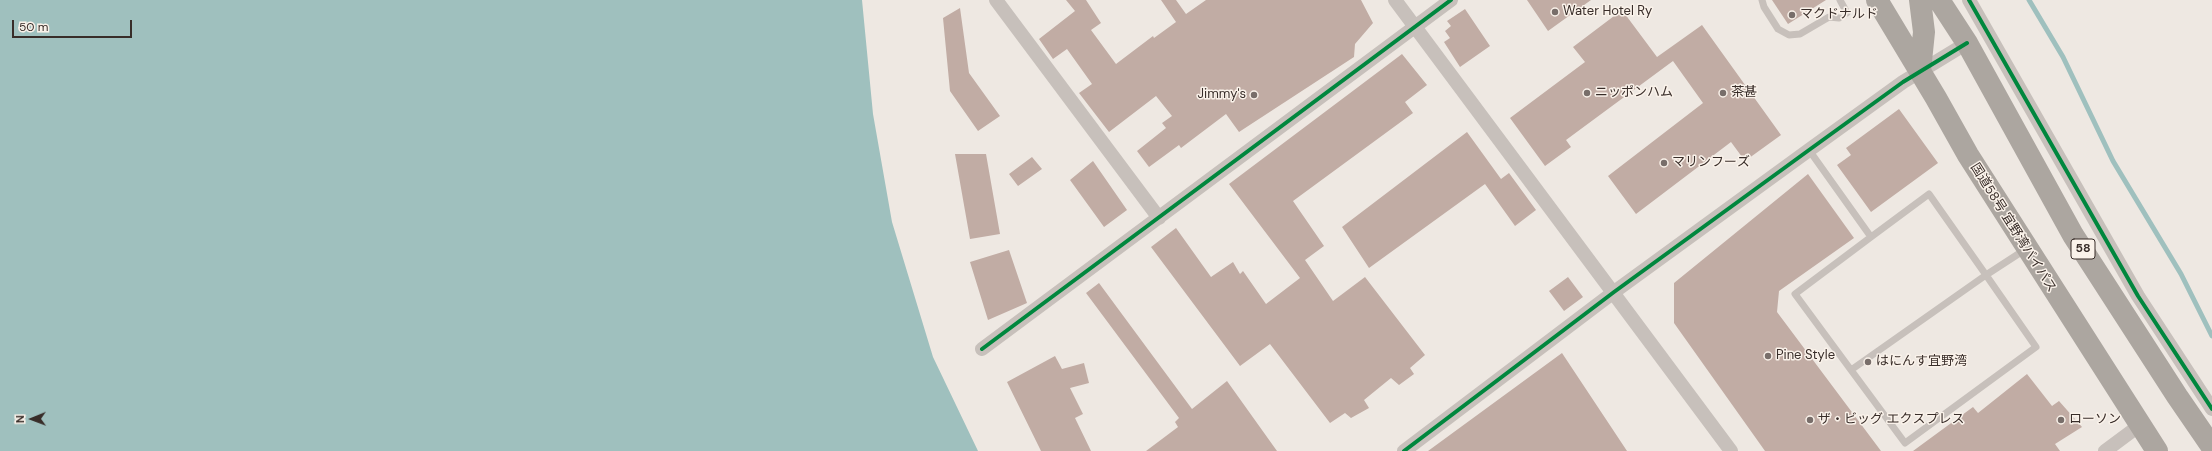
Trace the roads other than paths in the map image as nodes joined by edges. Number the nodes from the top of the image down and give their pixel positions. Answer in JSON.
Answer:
{"nodes":[{"id":1,"x":996,"y":0,"type":"edge"},
{"id":2,"x":1395,"y":0,"type":"edge"},
{"id":3,"x":1451,"y":0,"type":"edge"},
{"id":4,"x":1762,"y":0,"type":"edge"},
{"id":5,"x":1840,"y":0,"type":"edge"},
{"id":6,"x":1877,"y":0,"type":"edge"},
{"id":7,"x":1920,"y":0,"type":"edge"},
{"id":8,"x":1939,"y":0,"type":"edge"},
{"id":9,"x":1969,"y":0,"type":"edge"},
{"id":10,"x":1847,"y":13,"type":"dead end"},
{"id":11,"x":1840,"y":18,"type":"dead end"},
{"id":12,"x":1415,"y":27,"type":"junction"},
{"id":13,"x":1967,"y":43,"type":"junction"},
{"id":14,"x":1920,"y":70,"type":"junction"},
{"id":15,"x":1809,"y":150,"type":"junction"},
{"id":16,"x":1159,"y":218,"type":"junction"},
{"id":17,"x":1872,"y":237,"type":"junction"},
{"id":18,"x":2026,"y":248,"type":"junction"},
{"id":19,"x":1986,"y":275,"type":"junction"},
{"id":20,"x":1614,"y":292,"type":"junction"},
{"id":21,"x":982,"y":349,"type":"dead end"},
{"id":22,"x":1852,"y":370,"type":"junction"},
{"id":23,"x":2212,"y":409,"type":"edge"},
{"id":24,"x":2140,"y":425,"type":"junction"},
{"id":25,"x":2212,"y":447,"type":"edge"},
{"id":26,"x":1404,"y":451,"type":"edge"},
{"id":27,"x":1731,"y":451,"type":"edge"},
{"id":28,"x":2105,"y":451,"type":"edge"},
{"id":29,"x":2157,"y":451,"type":"edge"}],
"edges":[{"from":1,"to":16,"type":"street"},
{"from":2,"to":12,"type":"street"},
{"from":3,"to":12,"type":"street"},
{"from":4,"to":11,"type":"lane"},
{"from":5,"to":10,"type":"lane"},
{"from":6,"to":14,"type":"highway","name":"国道58号 宜野湾バイパス"},
{"from":7,"to":14,"type":"highway"},
{"from":8,"to":13,"type":"highway","number":"58"},
{"from":9,"to":23,"type":"street"},
{"from":12,"to":16,"type":"street"},
{"from":12,"to":20,"type":"street"},
{"from":13,"to":14,"type":"street"},
{"from":13,"to":25,"type":"highway","number":"58"},
{"from":14,"to":15,"type":"street"},
{"from":14,"to":18,"type":"highway","name":"国道58号 宜野湾バイパス"},
{"from":15,"to":17,"type":"lane"},
{"from":15,"to":20,"type":"street"},
{"from":16,"to":21,"type":"street"},
{"from":17,"to":19,"type":"lane"},
{"from":17,"to":22,"type":"lane"},
{"from":18,"to":19,"type":"lane"},
{"from":18,"to":24,"type":"highway","name":"国道58号 宜野湾バイパス"},
{"from":19,"to":22,"type":"lane"},
{"from":19,"to":22,"type":"lane"},
{"from":20,"to":26,"type":"street"},
{"from":20,"to":27,"type":"street"},
{"from":24,"to":28,"type":"street"},
{"from":24,"to":29,"type":"highway","name":"国道58号 宜野湾バイパス"}]}
